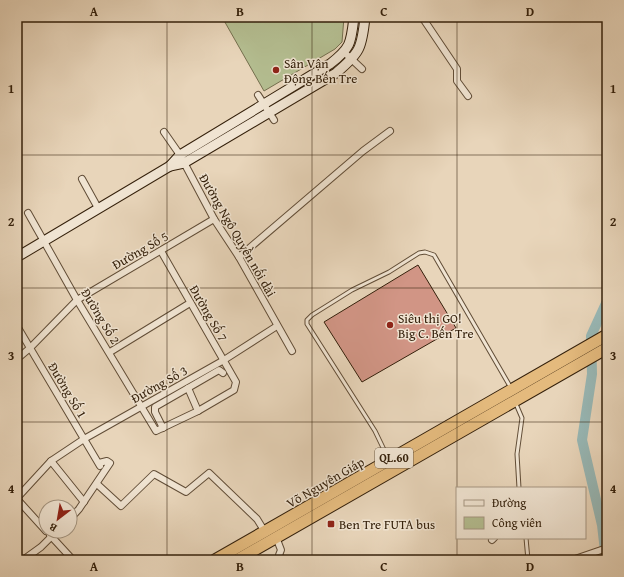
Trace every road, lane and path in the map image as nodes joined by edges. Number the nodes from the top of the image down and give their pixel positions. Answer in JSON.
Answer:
{"nodes":[{"id":1,"x":354,"y":17,"type":"edge"},
{"id":2,"x":365,"y":17,"type":"edge"},
{"id":3,"x":422,"y":17,"type":"edge"},
{"id":4,"x":345,"y":53,"type":"junction"},
{"id":5,"x":353,"y":60,"type":"junction"},
{"id":6,"x":362,"y":68,"type":"dead end"},
{"id":7,"x":258,"y":95,"type":"dead end"},
{"id":8,"x":468,"y":96,"type":"dead end"},
{"id":9,"x":264,"y":103,"type":"junction"},
{"id":10,"x":272,"y":116,"type":"junction"},
{"id":11,"x":390,"y":131,"type":"dead end"},
{"id":12,"x":164,"y":132,"type":"dead end"},
{"id":13,"x":182,"y":159,"type":"junction"},
{"id":14,"x":82,"y":179,"type":"dead end"},
{"id":15,"x":98,"y":208,"type":"junction"},
{"id":16,"x":28,"y":213,"type":"dead end"},
{"id":17,"x":214,"y":219,"type":"junction"},
{"id":18,"x":43,"y":240,"type":"junction"},
{"id":19,"x":161,"y":251,"type":"junction"},
{"id":20,"x":17,"y":257,"type":"edge"},
{"id":21,"x":239,"y":257,"type":"junction"},
{"id":22,"x":77,"y":300,"type":"junction"},
{"id":23,"x":190,"y":303,"type":"junction"},
{"id":24,"x":17,"y":326,"type":"edge"},
{"id":25,"x":278,"y":326,"type":"junction"},
{"id":26,"x":607,"y":335,"type":"edge"},
{"id":27,"x":30,"y":348,"type":"junction"},
{"id":28,"x":607,"y":348,"type":"edge"},
{"id":29,"x":292,"y":350,"type":"dead end"},
{"id":30,"x":110,"y":352,"type":"junction"},
{"id":31,"x":17,"y":359,"type":"edge"},
{"id":32,"x":224,"y":360,"type":"junction"},
{"id":33,"x":223,"y":373,"type":"dead end"},
{"id":34,"x":188,"y":388,"type":"junction"},
{"id":35,"x":513,"y":395,"type":"junction"},
{"id":36,"x":142,"y":407,"type":"junction"},
{"id":37,"x":198,"y":411,"type":"junction"},
{"id":38,"x":163,"y":428,"type":"junction"},
{"id":39,"x":84,"y":439,"type":"junction"},
{"id":40,"x":52,"y":460,"type":"junction"},
{"id":41,"x":389,"y":461,"type":"junction"},
{"id":42,"x":97,"y":484,"type":"junction"},
{"id":43,"x":519,"y":487,"type":"edge"},
{"id":44,"x":17,"y":498,"type":"edge"},
{"id":45,"x":84,"y":502,"type":"junction"},
{"id":46,"x":324,"y":505,"type":"junction"},
{"id":47,"x":78,"y":509,"type":"edge"},
{"id":48,"x":38,"y":522,"type":"edge"},
{"id":49,"x":265,"y":532,"type":"junction"},
{"id":50,"x":276,"y":537,"type":"junction"},
{"id":51,"x":49,"y":539,"type":"edge"},
{"id":52,"x":54,"y":539,"type":"edge"},
{"id":53,"x":526,"y":539,"type":"edge"},
{"id":54,"x":607,"y":548,"type":"edge"},
{"id":55,"x":23,"y":560,"type":"edge"},
{"id":56,"x":73,"y":560,"type":"edge"},
{"id":57,"x":215,"y":560,"type":"edge"},
{"id":58,"x":237,"y":560,"type":"edge"},
{"id":59,"x":283,"y":560,"type":"edge"},
{"id":60,"x":528,"y":560,"type":"edge"},
{"id":61,"x":572,"y":560,"type":"edge"}],
"edges":[{"from":1,"to":4,"type":"street"},
{"from":2,"to":5,"type":"street"},
{"from":3,"to":8,"type":"street"},
{"from":4,"to":5,"type":"street"},
{"from":4,"to":9,"type":"street"},
{"from":5,"to":6,"type":"street"},
{"from":5,"to":10,"type":"street"},
{"from":7,"to":9,"type":"street"},
{"from":9,"to":10,"type":"street"},
{"from":9,"to":13,"type":"street"},
{"from":10,"to":13,"type":"street"},
{"from":11,"to":21,"type":"street"},
{"from":12,"to":13,"type":"street","name":"Đường Ngô Quyền nối dài"},
{"from":13,"to":15,"type":"street"},
{"from":13,"to":17,"type":"street","name":"Đường Ngô Quyền nối dài"},
{"from":14,"to":15,"type":"street"},
{"from":15,"to":18,"type":"street"},
{"from":16,"to":18,"type":"street","name":"Đường Số 2"},
{"from":17,"to":19,"type":"street","name":"Đường Số 5"},
{"from":17,"to":21,"type":"street","name":"Đường Ngô Quyền nối dài"},
{"from":18,"to":20,"type":"street"},
{"from":18,"to":22,"type":"street","name":"Đường Số 2"},
{"from":19,"to":22,"type":"street","name":"Đường Số 5"},
{"from":19,"to":23,"type":"street","name":"Đường Số 7"},
{"from":21,"to":25,"type":"street","name":"Đường Ngô Quyền nối dài"},
{"from":22,"to":27,"type":"street","name":"Đường Số 5"},
{"from":22,"to":30,"type":"street","name":"Đường Số 2"},
{"from":23,"to":30,"type":"street"},
{"from":23,"to":32,"type":"street","name":"Đường Số 7"},
{"from":24,"to":27,"type":"street","name":"Đường Số 1"},
{"from":25,"to":29,"type":"street","name":"Đường Ngô Quyền nối dài"},
{"from":25,"to":32,"type":"street","name":"Đường Số 3"},
{"from":26,"to":35,"type":"highway","name":"Võ Nguyên Giáp","number":"QL.60"},
{"from":27,"to":31,"type":"street","name":"Đường Số 5"},
{"from":27,"to":39,"type":"street","name":"Đường Số 1"},
{"from":28,"to":35,"type":"highway","name":"Võ Nguyên Giáp","number":"QL.60"},
{"from":30,"to":36,"type":"street","name":"Đường Số 2"},
{"from":32,"to":36,"type":"street","name":"Đường Số 3"},
{"from":32,"to":37,"type":"street","name":"Đường Số 7"},
{"from":33,"to":34,"type":"street"},
{"from":34,"to":37,"type":"street"},
{"from":34,"to":38,"type":"street"},
{"from":35,"to":41,"type":"highway","name":"Võ Nguyên Giáp","number":"QL.60"},
{"from":35,"to":41,"type":"lane"},
{"from":35,"to":43,"type":"lane"},
{"from":35,"to":46,"type":"highway","name":"Võ Nguyên Giáp","number":"QL.60"},
{"from":36,"to":38,"type":"street","name":"Đường Số 2"},
{"from":36,"to":39,"type":"street","name":"Đường Số 3"},
{"from":37,"to":38,"type":"street"},
{"from":39,"to":40,"type":"street","name":"Đường Số 3"},
{"from":39,"to":42,"type":"street","name":"Đường Số 1"},
{"from":40,"to":44,"type":"street","name":"Đường Số 3"},
{"from":40,"to":45,"type":"street"},
{"from":41,"to":46,"type":"highway","name":"Võ Nguyên Giáp","number":"QL.60"},
{"from":42,"to":45,"type":"street"},
{"from":42,"to":49,"type":"street"},
{"from":44,"to":48,"type":"street"},
{"from":45,"to":47,"type":"street"},
{"from":46,"to":49,"type":"highway","name":"Võ Nguyên Giáp","number":"QL.60"},
{"from":46,"to":50,"type":"highway","name":"Võ Nguyên Giáp","number":"QL.60"},
{"from":49,"to":57,"type":"highway","name":"Võ Nguyên Giáp","number":"QL.60"},
{"from":50,"to":58,"type":"highway","name":"Võ Nguyên Giáp","number":"QL.60"},
{"from":50,"to":59,"type":"street"},
{"from":51,"to":55,"type":"street"},
{"from":52,"to":56,"type":"street"},
{"from":53,"to":60,"type":"lane"},
{"from":54,"to":61,"type":"street"}]}
